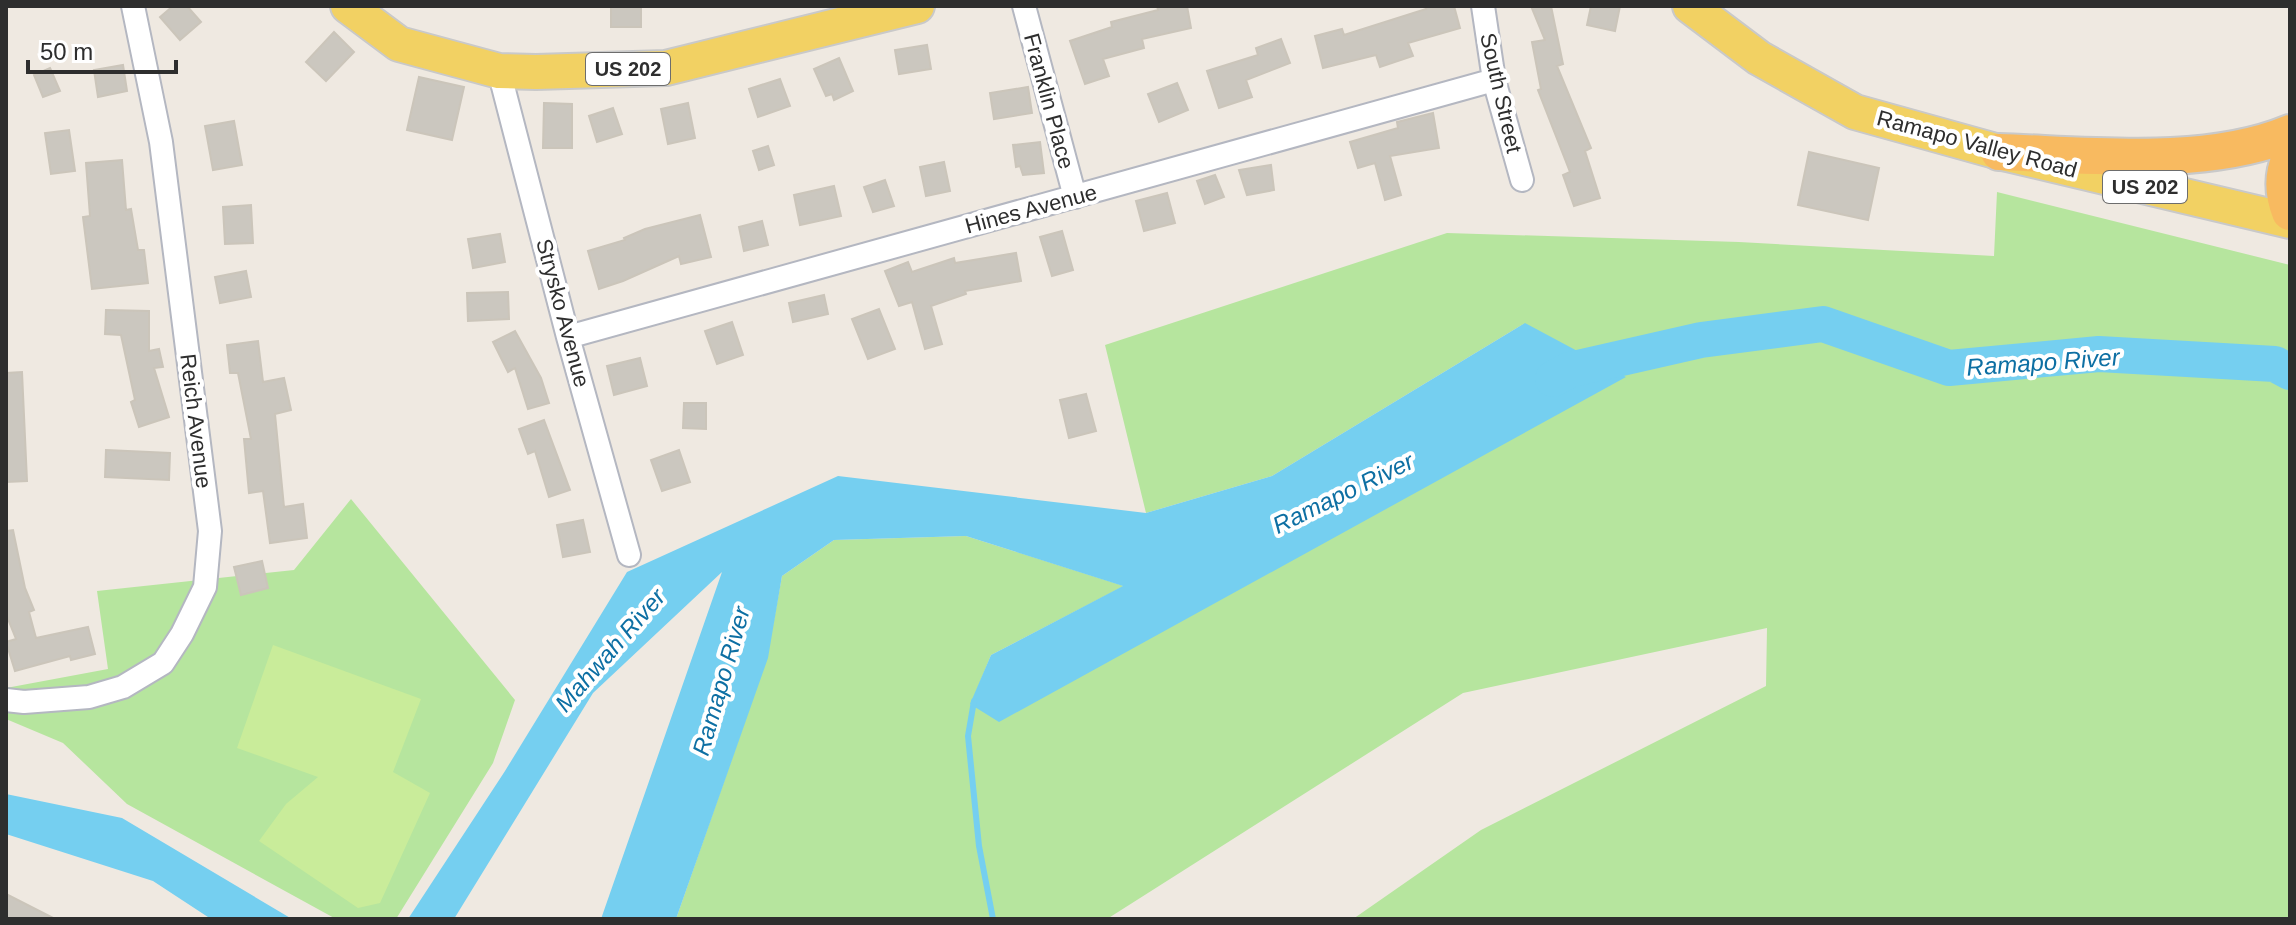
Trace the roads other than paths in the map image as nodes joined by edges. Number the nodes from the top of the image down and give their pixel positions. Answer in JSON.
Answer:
{"nodes":[{"id":1,"x":133,"y":6,"type":"edge"},
{"id":2,"x":348,"y":6,"type":"edge"},
{"id":3,"x":1024,"y":6,"type":"edge"},
{"id":4,"x":1483,"y":6,"type":"edge"},
{"id":5,"x":1690,"y":6,"type":"edge"},
{"id":6,"x":907,"y":7,"type":"edge"},
{"id":7,"x":499,"y":71,"type":"junction"},
{"id":8,"x":1494,"y":80,"type":"junction"},
{"id":9,"x":2290,"y":133,"type":"edge"},
{"id":10,"x":1999,"y":152,"type":"junction"},
{"id":11,"x":2290,"y":158,"type":"edge"},
{"id":12,"x":1522,"y":180,"type":"dead end"},
{"id":13,"x":1075,"y":197,"type":"junction"},
{"id":14,"x":2290,"y":212,"type":"edge"},
{"id":15,"x":2290,"y":221,"type":"edge"},
{"id":16,"x":568,"y":337,"type":"junction"},
{"id":17,"x":629,"y":555,"type":"dead end"},
{"id":18,"x":6,"y":700,"type":"edge"}],
"edges":[{"from":1,"to":18,"type":"street","name":"Reich Avenue"},
{"from":2,"to":7,"type":"main road","number":"US 202"},
{"from":3,"to":13,"type":"street","name":"Franklin Place"},
{"from":4,"to":8,"type":"street","name":"South Street"},
{"from":5,"to":10,"type":"main road","name":"Ramapo Valley Road","number":"US 202"},
{"from":6,"to":7,"type":"main road","number":"US 202"},
{"from":7,"to":16,"type":"street","name":"Strysko Avenue"},
{"from":8,"to":12,"type":"street","name":"South Street"},
{"from":8,"to":13,"type":"street","name":"Hines Avenue"},
{"from":9,"to":10,"type":"highway"},
{"from":10,"to":15,"type":"main road","name":"Ramapo Valley Road","number":"US 202"},
{"from":11,"to":14,"type":"highway"},
{"from":13,"to":16,"type":"street","name":"Hines Avenue"},
{"from":16,"to":17,"type":"street","name":"Strysko Avenue"}]}
